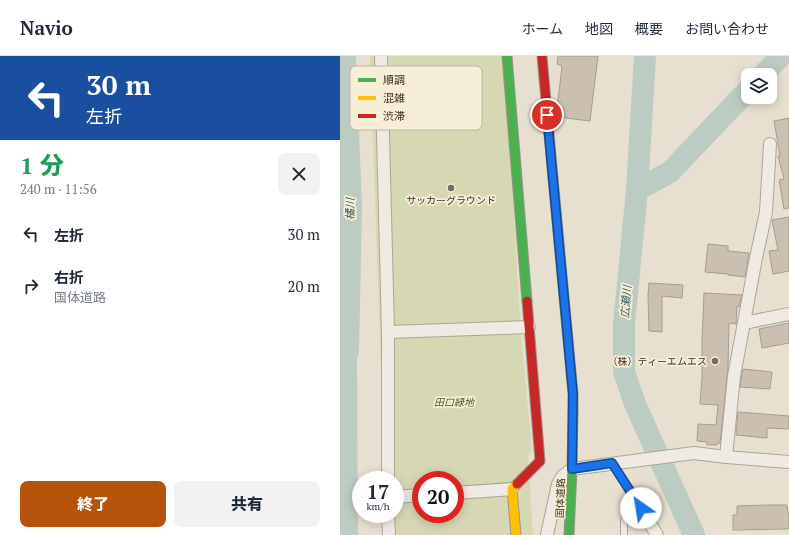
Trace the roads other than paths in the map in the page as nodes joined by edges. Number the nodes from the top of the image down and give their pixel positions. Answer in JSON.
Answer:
{"nodes":[{"id":1,"x":381,"y":56,"type":"edge"},
{"id":2,"x":507,"y":56,"type":"edge"},
{"id":3,"x":542,"y":56,"type":"edge"},
{"id":4,"x":381,"y":66,"type":"edge"},
{"id":5,"x":383,"y":130,"type":"edge"},
{"id":6,"x":770,"y":144,"type":"dead end"},
{"id":7,"x":789,"y":314,"type":"edge"},
{"id":8,"x":744,"y":323,"type":"junction"},
{"id":9,"x":529,"y":327,"type":"junction"},
{"id":10,"x":388,"y":332,"type":"junction"},
{"id":11,"x":726,"y":457,"type":"junction"},
{"id":12,"x":789,"y":462,"type":"edge"},
{"id":13,"x":612,"y":463,"type":"junction"},
{"id":14,"x":572,"y":469,"type":"junction"},
{"id":15,"x":388,"y":471,"type":"edge"},
{"id":16,"x":512,"y":489,"type":"junction"},
{"id":17,"x":464,"y":492,"type":"edge"},
{"id":18,"x":641,"y":508,"type":"junction"},
{"id":19,"x":388,"y":523,"type":"edge"},
{"id":20,"x":389,"y":535,"type":"edge"},
{"id":21,"x":516,"y":535,"type":"edge"},
{"id":22,"x":546,"y":535,"type":"edge"},
{"id":23,"x":569,"y":535,"type":"edge"},
{"id":24,"x":624,"y":535,"type":"edge"},
{"id":25,"x":657,"y":535,"type":"edge"}],
"edges":[{"from":1,"to":4,"type":"street"},
{"from":2,"to":9,"type":"street"},
{"from":3,"to":14,"type":"street","name":"国体道路"},
{"from":5,"to":10,"type":"street"},
{"from":6,"to":8,"type":"street"},
{"from":7,"to":8,"type":"street"},
{"from":8,"to":11,"type":"street"},
{"from":9,"to":10,"type":"street"},
{"from":9,"to":16,"type":"street"},
{"from":10,"to":15,"type":"street"},
{"from":11,"to":12,"type":"street"},
{"from":11,"to":13,"type":"street"},
{"from":13,"to":14,"type":"street"},
{"from":13,"to":18,"type":"lane"},
{"from":14,"to":22,"type":"street"},
{"from":14,"to":23,"type":"street","name":"国体道路"},
{"from":16,"to":17,"type":"street"},
{"from":16,"to":21,"type":"street"},
{"from":18,"to":24,"type":"lane"},
{"from":18,"to":25,"type":"street"},
{"from":19,"to":20,"type":"street"}]}
